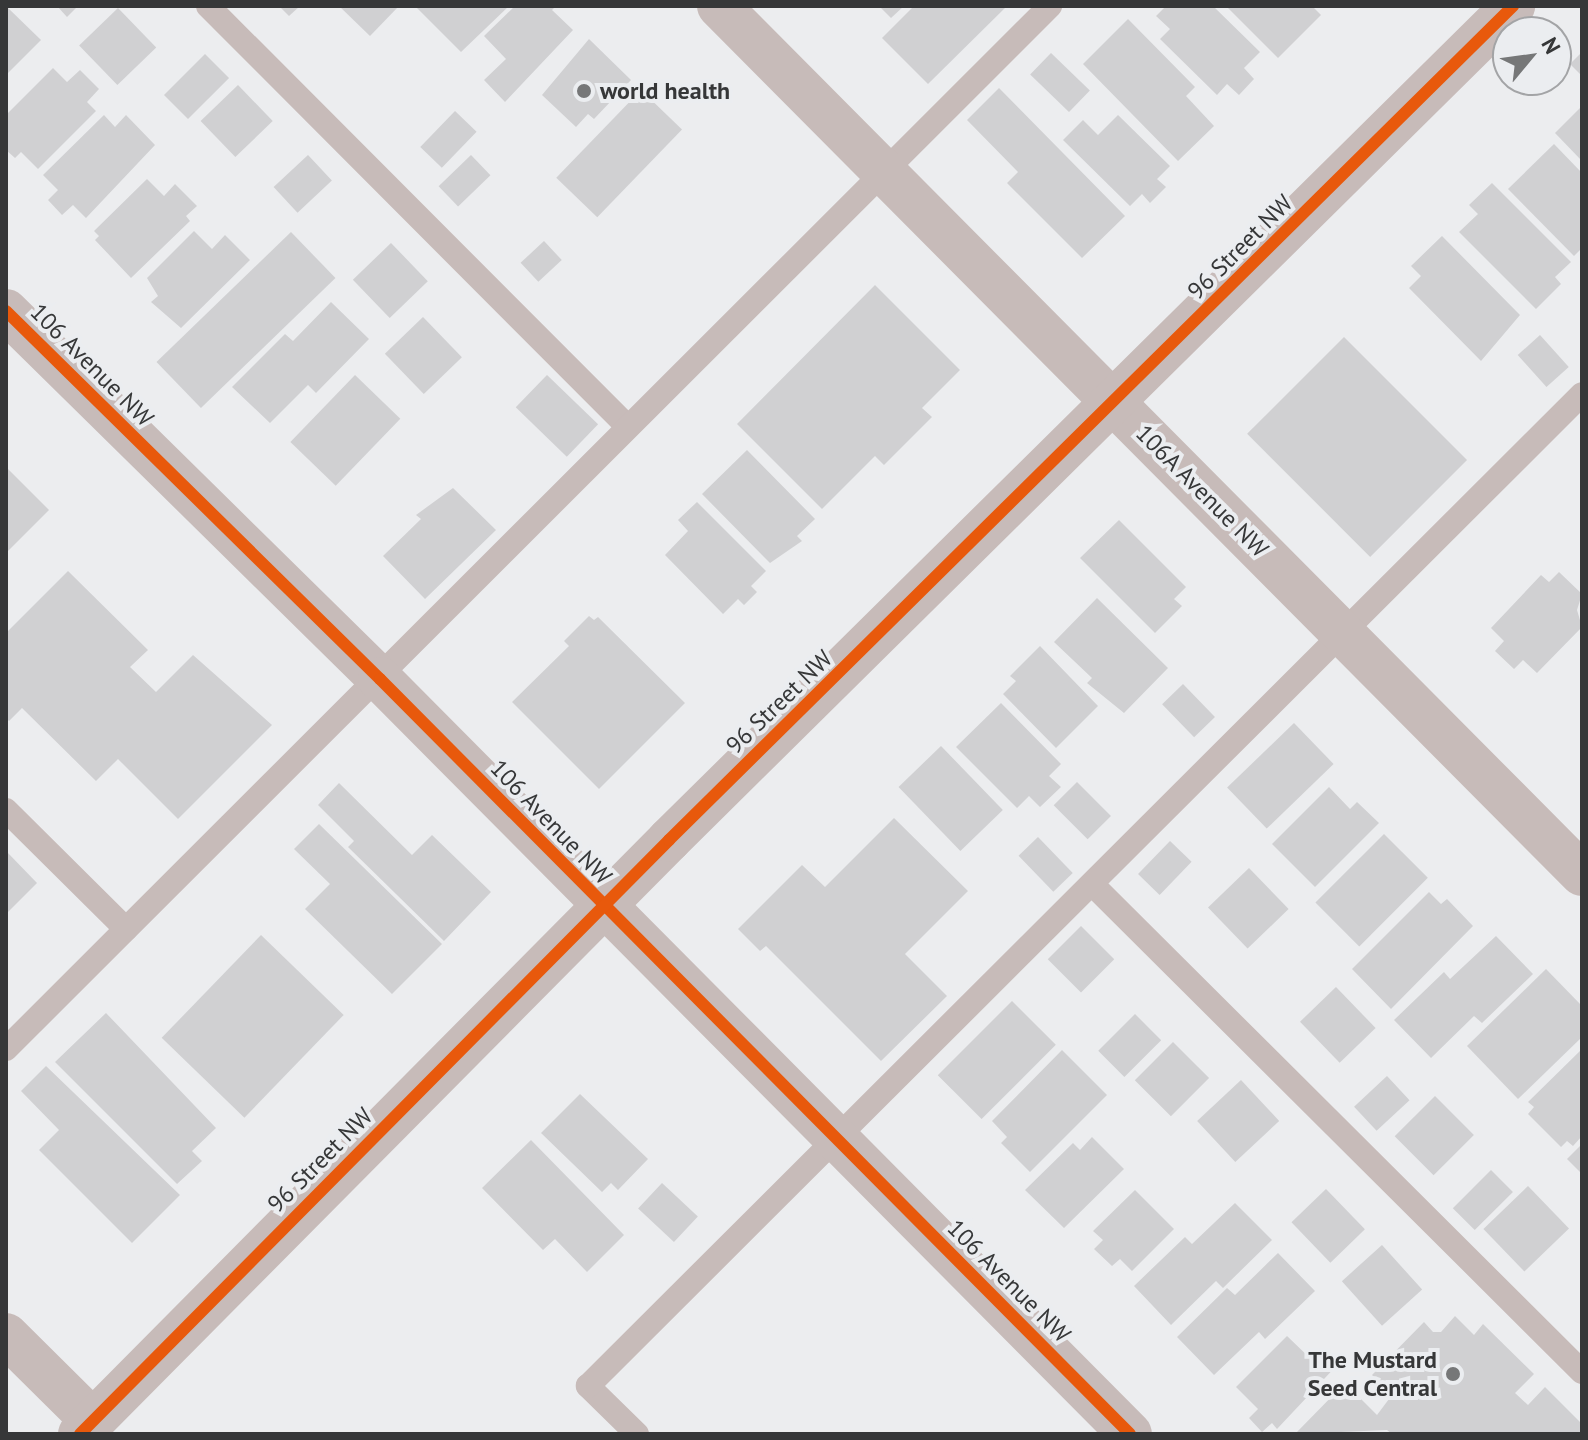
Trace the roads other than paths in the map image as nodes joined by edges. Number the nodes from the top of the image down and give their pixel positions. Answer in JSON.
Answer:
{"nodes":[{"id":1,"x":208,"y":6,"type":"edge"},
{"id":2,"x":719,"y":6,"type":"edge"},
{"id":3,"x":1050,"y":6,"type":"edge"},
{"id":4,"x":1513,"y":6,"type":"edge"},
{"id":5,"x":885,"y":171,"type":"junction"},
{"id":6,"x":6,"y":311,"type":"edge"},
{"id":7,"x":1582,"y":394,"type":"edge"},
{"id":8,"x":1115,"y":403,"type":"junction"},
{"id":9,"x":627,"y":426,"type":"junction"},
{"id":10,"x":1344,"y":634,"type":"junction"},
{"id":11,"x":380,"y":679,"type":"junction"},
{"id":12,"x":6,"y":810,"type":"edge"},
{"id":13,"x":1582,"y":874,"type":"edge"},
{"id":14,"x":1093,"y":885,"type":"junction"},
{"id":15,"x":603,"y":907,"type":"junction"},
{"id":16,"x":126,"y":929,"type":"junction"},
{"id":17,"x":6,"y":1049,"type":"edge"},
{"id":18,"x":838,"y":1140,"type":"junction"},
{"id":19,"x":6,"y":1335,"type":"edge"},
{"id":20,"x":1582,"y":1372,"type":"edge"},
{"id":21,"x":86,"y":1428,"type":"edge"},
{"id":22,"x":637,"y":1434,"type":"edge"},
{"id":23,"x":1130,"y":1434,"type":"edge"}],
"edges":[{"from":1,"to":9,"type":"lane"},
{"from":2,"to":5,"type":"street","name":"106A Avenue NW"},
{"from":3,"to":5,"type":"lane"},
{"from":4,"to":8,"type":"street","name":"96 Street NW"},
{"from":5,"to":8,"type":"street","name":"106A Avenue NW"},
{"from":5,"to":9,"type":"lane"},
{"from":6,"to":11,"type":"street","name":"106 Avenue NW"},
{"from":7,"to":10,"type":"lane"},
{"from":8,"to":10,"type":"street","name":"106A Avenue NW"},
{"from":8,"to":15,"type":"street","name":"96 Street NW"},
{"from":9,"to":11,"type":"lane"},
{"from":10,"to":13,"type":"street","name":"106A Avenue NW"},
{"from":10,"to":14,"type":"lane"},
{"from":11,"to":15,"type":"street","name":"106 Avenue NW"},
{"from":11,"to":16,"type":"lane"},
{"from":12,"to":16,"type":"lane"},
{"from":14,"to":18,"type":"lane"},
{"from":14,"to":20,"type":"lane"},
{"from":15,"to":18,"type":"street","name":"106 Avenue NW"},
{"from":15,"to":21,"type":"street","name":"96 Street NW"},
{"from":16,"to":17,"type":"lane"},
{"from":18,"to":22,"type":"lane"},
{"from":18,"to":23,"type":"street","name":"106 Avenue NW"},
{"from":19,"to":21,"type":"street"}]}
